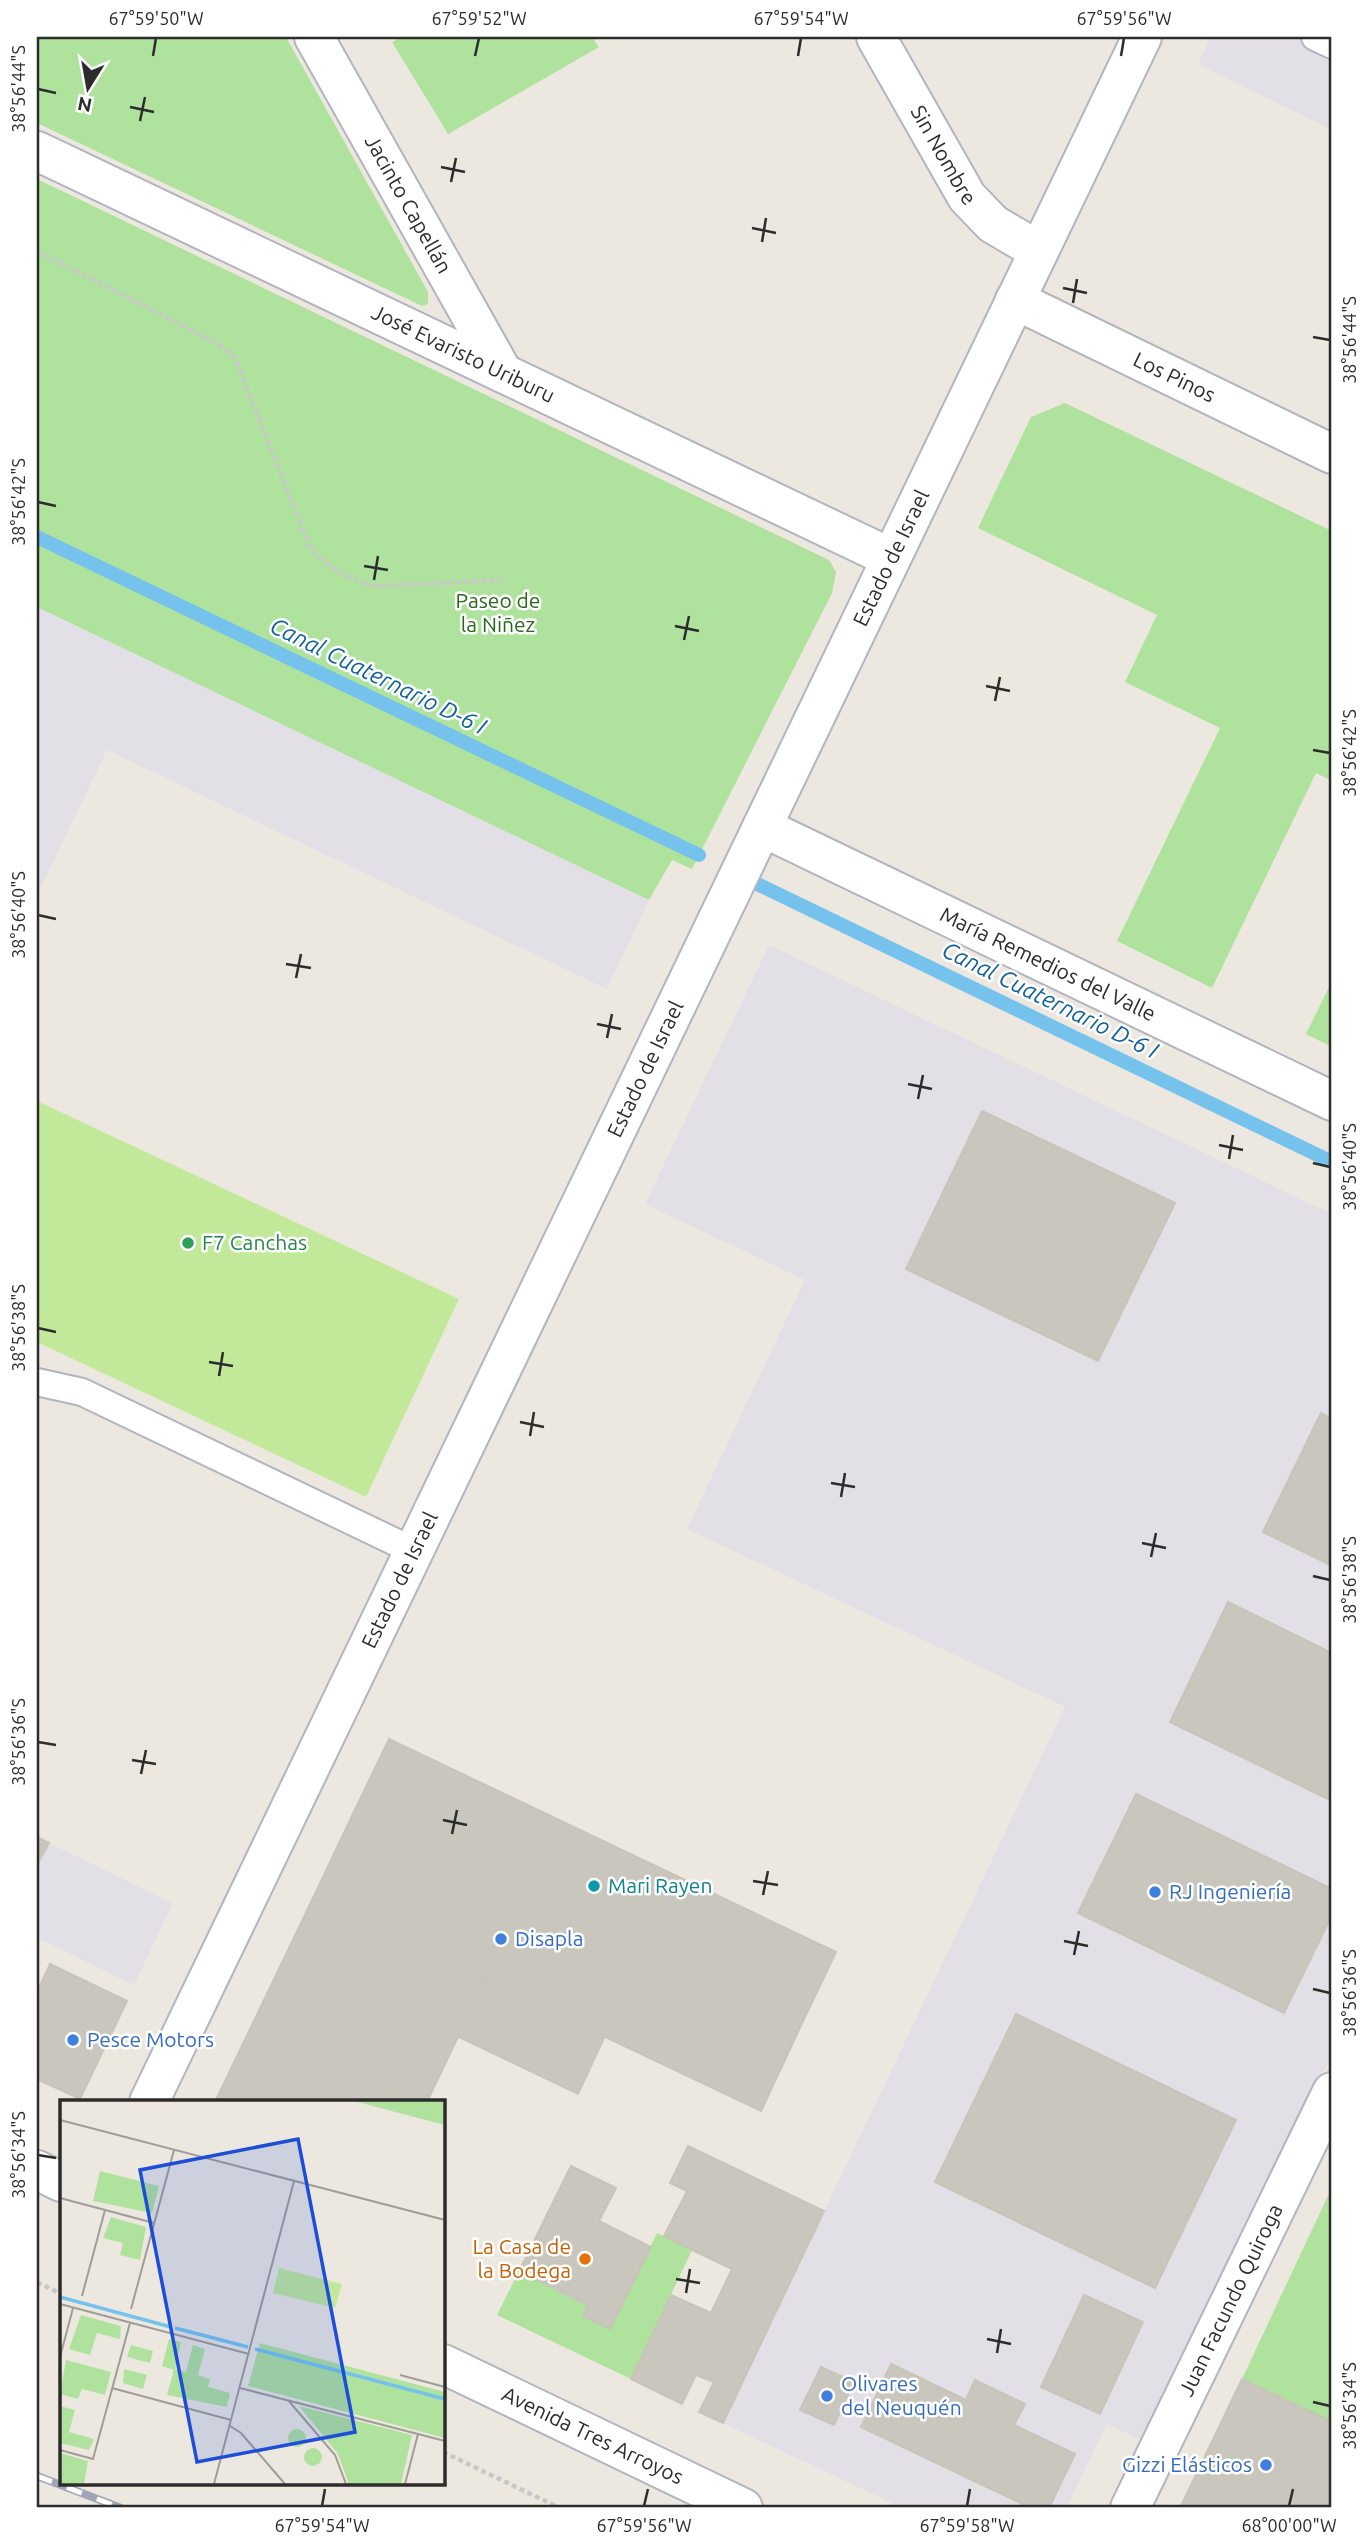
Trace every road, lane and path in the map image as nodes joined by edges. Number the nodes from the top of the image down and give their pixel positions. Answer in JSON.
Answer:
{"nodes":[{"id":1,"x":314,"y":37,"type":"edge"},
{"id":2,"x":876,"y":37,"type":"edge"},
{"id":3,"x":1142,"y":37,"type":"edge"},
{"id":4,"x":1315,"y":37,"type":"edge"},
{"id":5,"x":1332,"y":45,"type":"edge"},
{"id":6,"x":37,"y":151,"type":"edge"},
{"id":7,"x":37,"y":251,"type":"edge"},
{"id":8,"x":1039,"y":251,"type":"junction"},
{"id":9,"x":1015,"y":300,"type":"junction"},
{"id":10,"x":503,"y":373,"type":"junction"},
{"id":11,"x":1332,"y":454,"type":"edge"},
{"id":12,"x":891,"y":558,"type":"junction"},
{"id":13,"x":502,"y":580,"type":"dead end"},
{"id":14,"x":762,"y":827,"type":"junction"},
{"id":15,"x":1332,"y":1101,"type":"edge"},
{"id":16,"x":37,"y":1382,"type":"edge"},
{"id":17,"x":414,"y":1551,"type":"junction"},
{"id":18,"x":1332,"y":2092,"type":"edge"},
{"id":19,"x":150,"y":2100,"type":"edge"},
{"id":20,"x":37,"y":2170,"type":"edge"},
{"id":21,"x":60,"y":2182,"type":"edge"},
{"id":22,"x":37,"y":2282,"type":"edge"},
{"id":23,"x":60,"y":2294,"type":"edge"},
{"id":24,"x":444,"y":2364,"type":"edge"},
{"id":25,"x":444,"y":2452,"type":"edge"},
{"id":26,"x":560,"y":2508,"type":"edge"},
{"id":27,"x":743,"y":2508,"type":"edge"},
{"id":28,"x":1130,"y":2508,"type":"edge"}],
"edges":[{"from":1,"to":10,"type":"street","name":"Jacinto Capellán"},
{"from":2,"to":8,"type":"street","name":"Sin Nombre"},
{"from":3,"to":8,"type":"street","name":"Estado de Israel"},
{"from":4,"to":5,"type":"lane"},
{"from":6,"to":10,"type":"street","name":"José Evaristo Uriburu"},
{"from":7,"to":13,"type":"path"},
{"from":8,"to":9,"type":"street","name":"Estado de Israel"},
{"from":9,"to":11,"type":"street","name":"Los Pinos"},
{"from":9,"to":12,"type":"street","name":"Estado de Israel"},
{"from":10,"to":12,"type":"street","name":"José Evaristo Uriburu"},
{"from":12,"to":14,"type":"street","name":"Estado de Israel"},
{"from":14,"to":15,"type":"street","name":"María Remedios del Valle"},
{"from":14,"to":17,"type":"street","name":"Estado de Israel"},
{"from":16,"to":17,"type":"lane"},
{"from":17,"to":19,"type":"street","name":"Estado de Israel"},
{"from":18,"to":28,"type":"street","name":"Juan Facundo Quiroga"},
{"from":20,"to":21,"type":"street"},
{"from":22,"to":23,"type":"path"},
{"from":24,"to":27,"type":"street","name":"Avenida Tres Arroyos"},
{"from":25,"to":26,"type":"path"}]}
